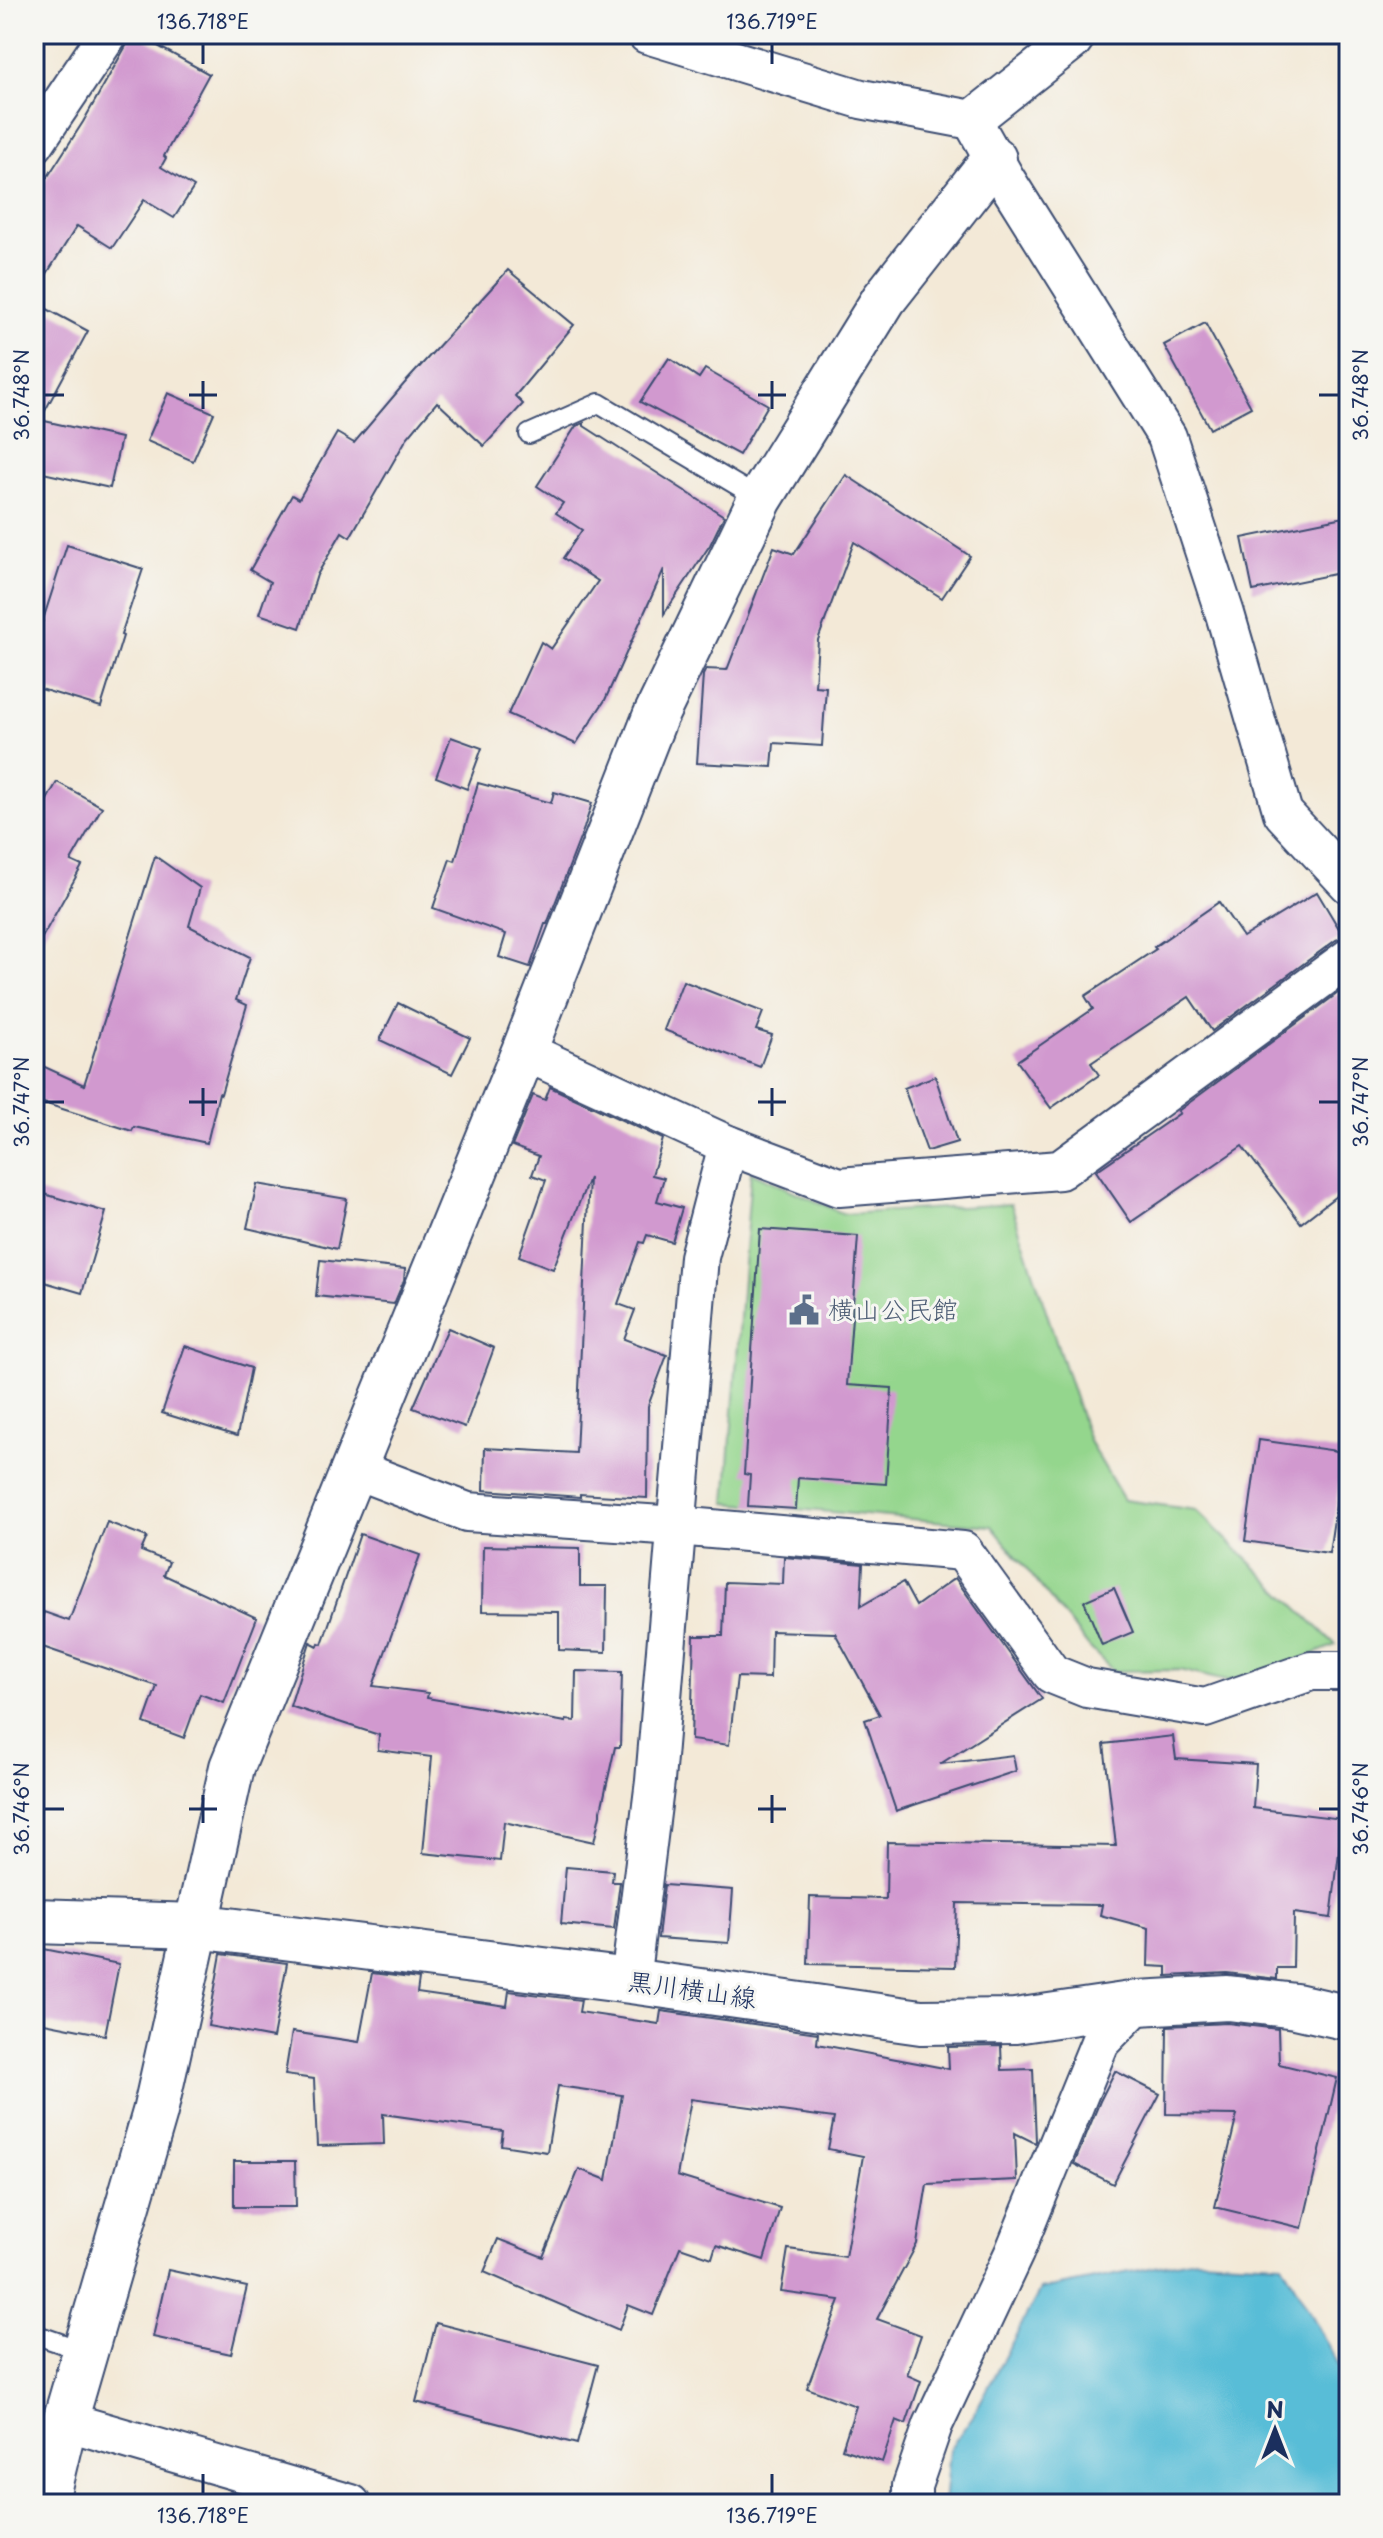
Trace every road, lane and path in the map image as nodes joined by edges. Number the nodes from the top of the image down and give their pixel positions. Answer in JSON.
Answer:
{"nodes":[{"id":1,"x":108,"y":34,"type":"edge"},
{"id":2,"x":647,"y":34,"type":"edge"},
{"id":3,"x":1077,"y":34,"type":"edge"},
{"id":4,"x":972,"y":120,"type":"junction"},
{"id":5,"x":34,"y":144,"type":"edge"},
{"id":6,"x":994,"y":159,"type":"junction"},
{"id":7,"x":529,"y":434,"type":"dead end"},
{"id":8,"x":760,"y":499,"type":"junction"},
{"id":9,"x":1349,"y":884,"type":"edge"},
{"id":10,"x":1349,"y":958,"type":"edge"},
{"id":11,"x":524,"y":1051,"type":"junction"},
{"id":12,"x":728,"y":1145,"type":"junction"},
{"id":13,"x":354,"y":1469,"type":"junction"},
{"id":14,"x":677,"y":1526,"type":"junction"},
{"id":15,"x":1349,"y":1671,"type":"edge"},
{"id":16,"x":34,"y":1921,"type":"edge"},
{"id":17,"x":197,"y":1926,"type":"junction"},
{"id":18,"x":630,"y":1981,"type":"junction"},
{"id":19,"x":1138,"y":2003,"type":"junction"},
{"id":20,"x":1349,"y":2018,"type":"edge"},
{"id":21,"x":34,"y":2334,"type":"edge"},
{"id":22,"x":86,"y":2352,"type":"junction"},
{"id":23,"x":65,"y":2421,"type":"junction"},
{"id":24,"x":45,"y":2504,"type":"edge"},
{"id":25,"x":351,"y":2504,"type":"edge"},
{"id":26,"x":912,"y":2504,"type":"edge"}],
"edges":[{"from":1,"to":5,"type":"street"},
{"from":2,"to":4,"type":"street"},
{"from":3,"to":4,"type":"street"},
{"from":4,"to":6,"type":"street"},
{"from":6,"to":8,"type":"street"},
{"from":6,"to":9,"type":"street"},
{"from":7,"to":8,"type":"lane"},
{"from":8,"to":11,"type":"street"},
{"from":10,"to":12,"type":"street"},
{"from":11,"to":12,"type":"street"},
{"from":11,"to":13,"type":"street"},
{"from":12,"to":14,"type":"street"},
{"from":13,"to":14,"type":"street"},
{"from":13,"to":17,"type":"street"},
{"from":14,"to":15,"type":"street"},
{"from":14,"to":18,"type":"street"},
{"from":16,"to":17,"type":"street","name":"黒川横山線"},
{"from":17,"to":18,"type":"street","name":"黒川横山線"},
{"from":17,"to":22,"type":"street"},
{"from":18,"to":19,"type":"street","name":"黒川横山線"},
{"from":19,"to":20,"type":"street","name":"黒川横山線"},
{"from":19,"to":26,"type":"street"},
{"from":21,"to":22,"type":"lane"},
{"from":22,"to":23,"type":"street"},
{"from":23,"to":24,"type":"street"},
{"from":23,"to":25,"type":"street"}]}
